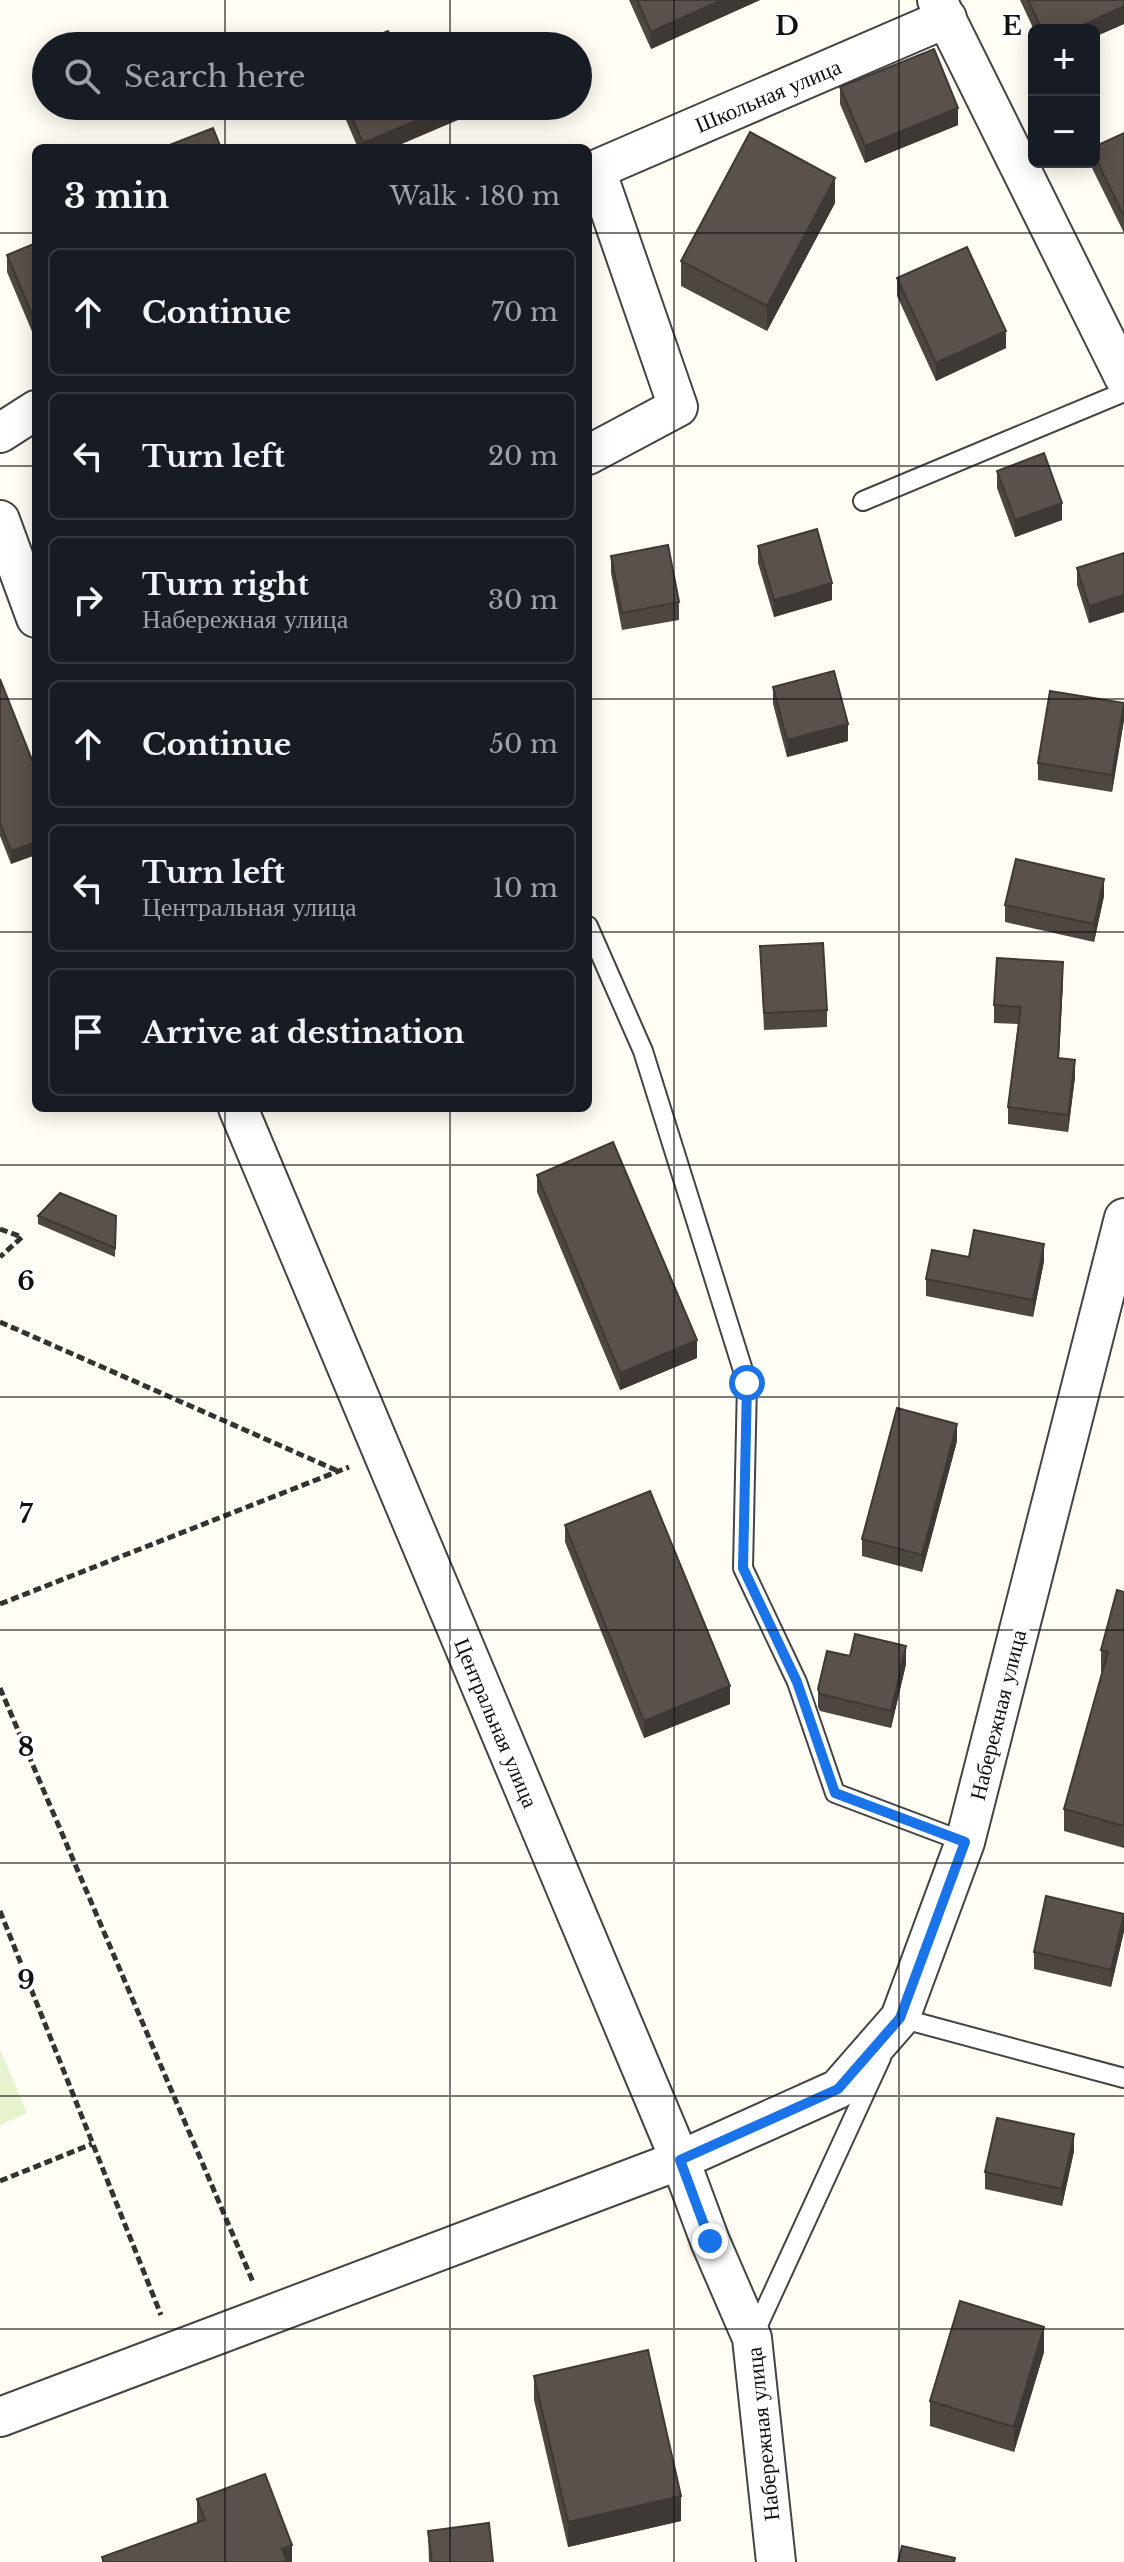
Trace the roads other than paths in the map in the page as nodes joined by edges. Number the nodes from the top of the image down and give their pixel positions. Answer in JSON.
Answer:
{"nodes":[{"id":1,"x":942,"y":9,"type":"edge"},
{"id":2,"x":592,"y":172,"type":"edge"},
{"id":3,"x":1124,"y":377,"type":"edge"},
{"id":4,"x":1124,"y":392,"type":"edge"},
{"id":5,"x":32,"y":413,"type":"edge"},
{"id":6,"x":0,"y":433,"type":"edge"},
{"id":7,"x":592,"y":453,"type":"edge"},
{"id":8,"x":863,"y":501,"type":"dead end"},
{"id":9,"x":0,"y":520,"type":"edge"},
{"id":10,"x":32,"y":607,"type":"edge"},
{"id":11,"x":592,"y":935,"type":"edge"},
{"id":12,"x":240,"y":1112,"type":"edge"},
{"id":13,"x":1124,"y":1218,"type":"edge"},
{"id":14,"x":965,"y":1842,"type":"junction"},
{"id":15,"x":900,"y":2018,"type":"junction"},
{"id":16,"x":1124,"y":2078,"type":"edge"},
{"id":17,"x":680,"y":2160,"type":"junction"},
{"id":18,"x":752,"y":2338,"type":"junction"},
{"id":19,"x":0,"y":2417,"type":"edge"},
{"id":20,"x":776,"y":2562,"type":"edge"}],
"edges":[{"from":1,"to":2,"type":"street","name":"Школьная улица"},
{"from":1,"to":3,"type":"street"},
{"from":2,"to":7,"type":"street"},
{"from":4,"to":8,"type":"lane"},
{"from":5,"to":6,"type":"street"},
{"from":9,"to":10,"type":"street"},
{"from":11,"to":14,"type":"lane"},
{"from":12,"to":17,"type":"street","name":"Центральная улица"},
{"from":13,"to":14,"type":"street","name":"Набережная улица"},
{"from":14,"to":15,"type":"street","name":"Набережная улица"},
{"from":15,"to":16,"type":"lane"},
{"from":15,"to":17,"type":"street"},
{"from":15,"to":18,"type":"lane","name":"Набережная улица"},
{"from":17,"to":18,"type":"street","name":"Центральная улица"},
{"from":17,"to":19,"type":"street"},
{"from":18,"to":20,"type":"street","name":"Набережная улица"}]}
